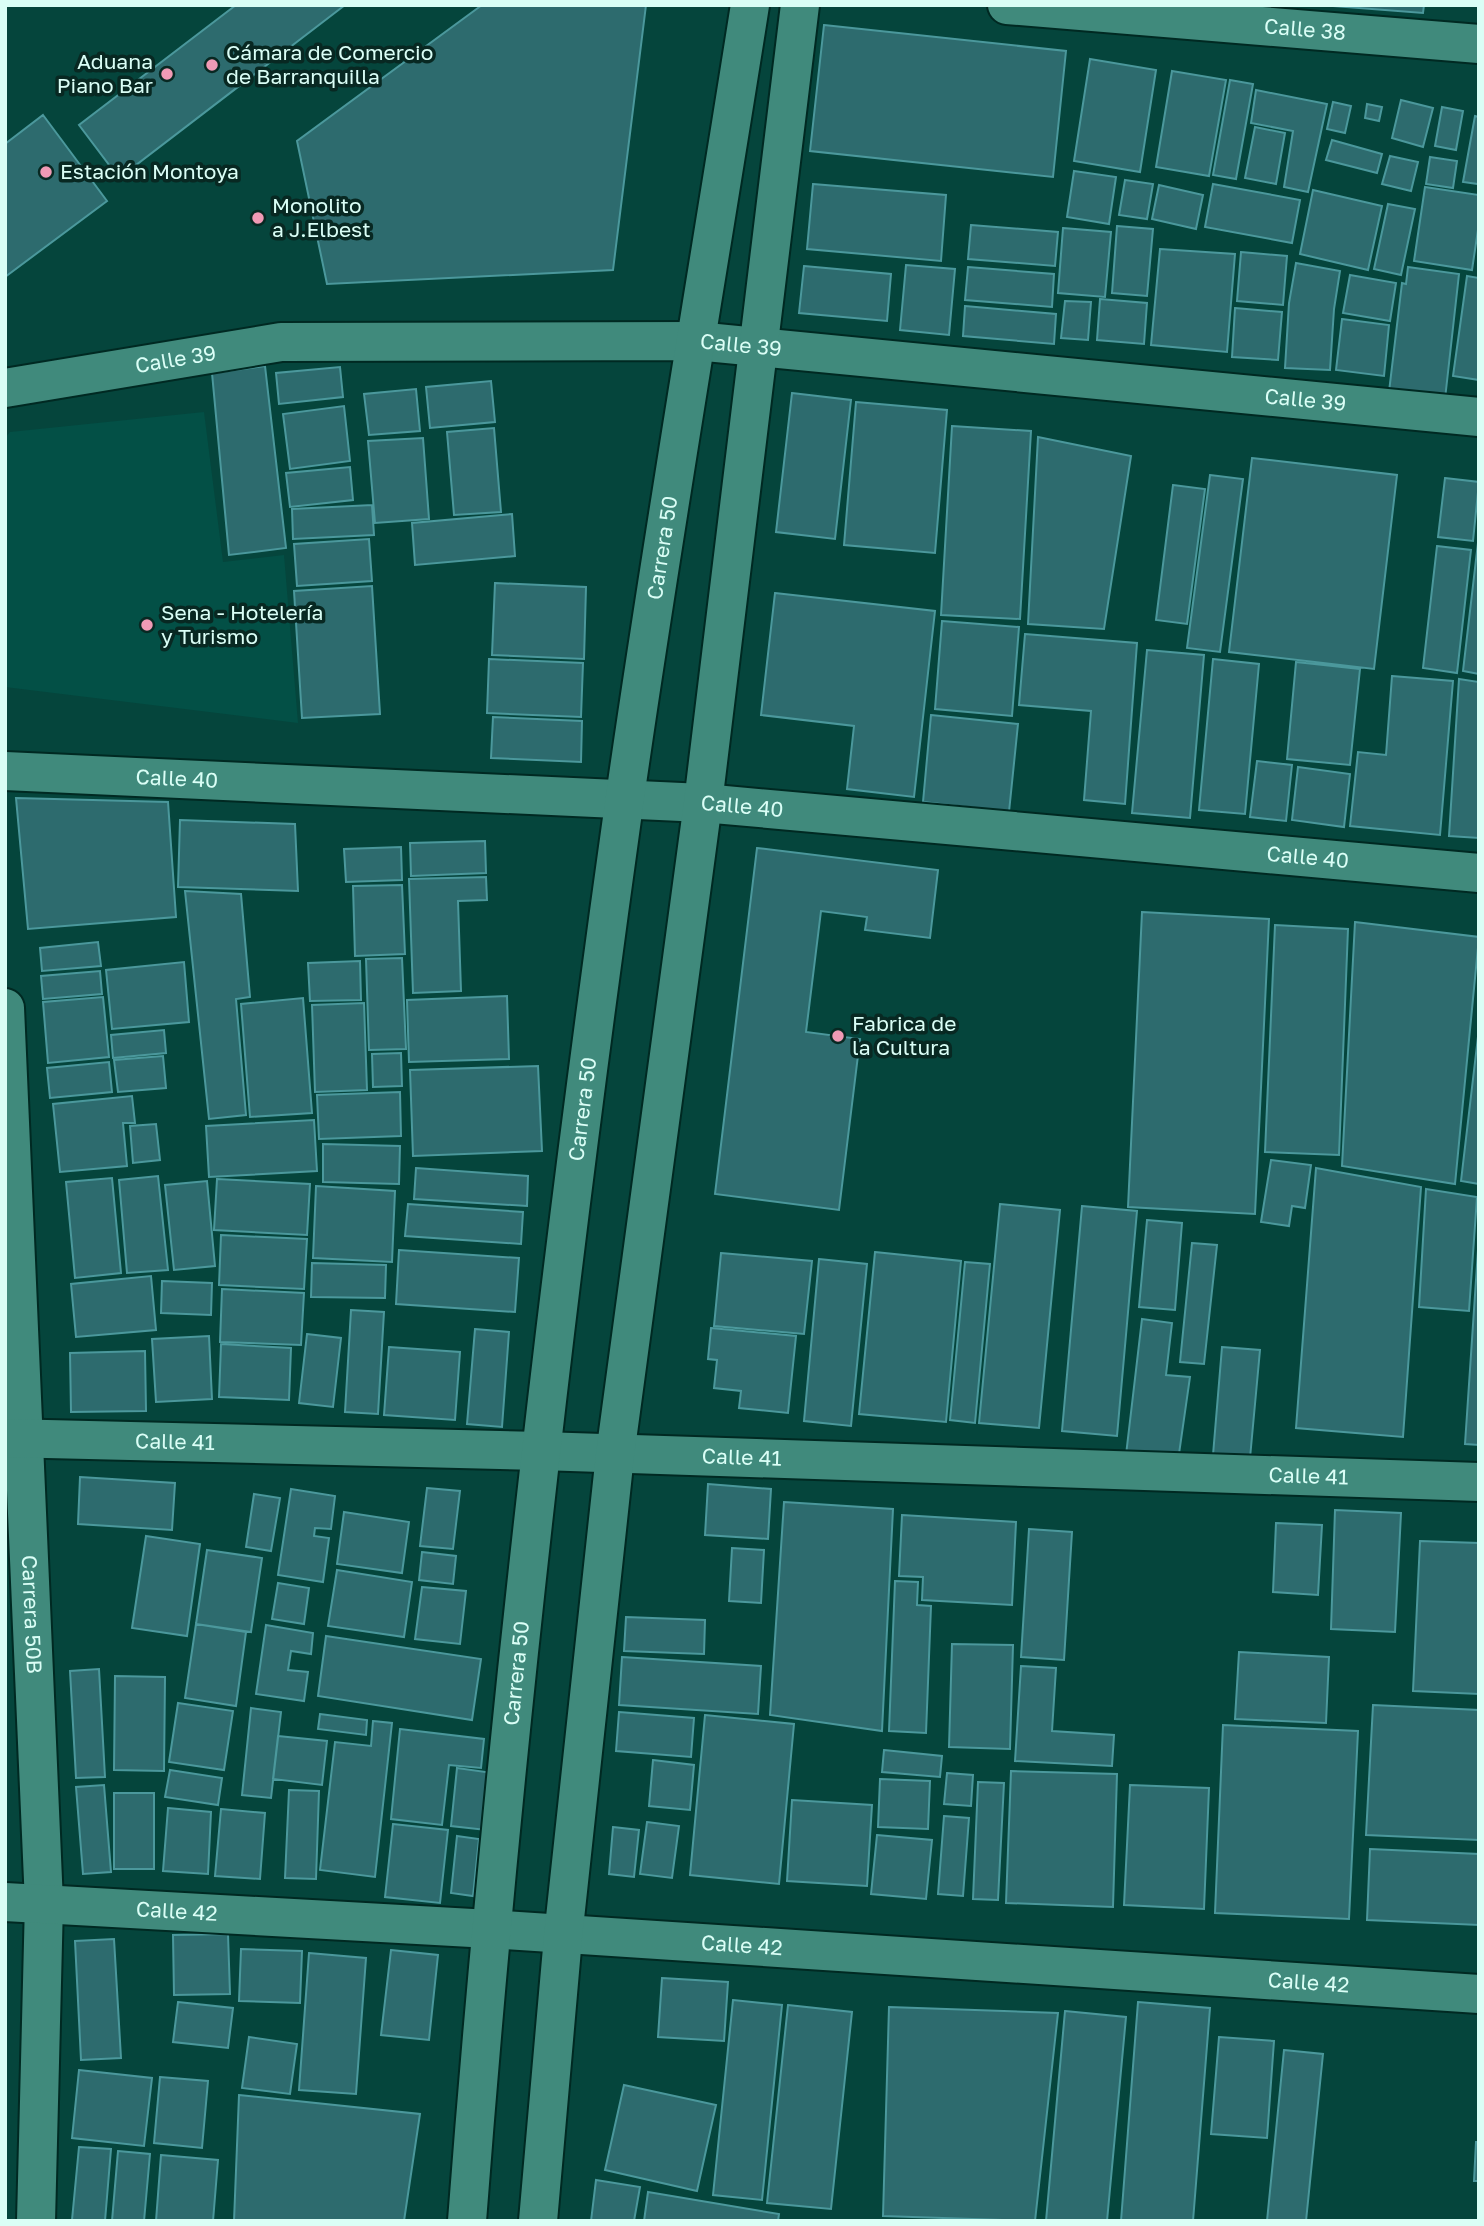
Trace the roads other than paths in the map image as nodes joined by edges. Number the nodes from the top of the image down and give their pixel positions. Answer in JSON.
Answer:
{"nodes":[{"id":1,"x":750,"y":5,"type":"edge"},
{"id":2,"x":800,"y":5,"type":"edge"},
{"id":3,"x":1007,"y":5,"type":"edge"},
{"id":4,"x":1479,"y":44,"type":"edge"},
{"id":5,"x":696,"y":341,"type":"junction"},
{"id":6,"x":757,"y":346,"type":"junction"},
{"id":7,"x":5,"y":388,"type":"edge"},
{"id":8,"x":1479,"y":417,"type":"edge"},
{"id":9,"x":5,"y":771,"type":"edge"},
{"id":10,"x":625,"y":799,"type":"junction"},
{"id":11,"x":703,"y":803,"type":"junction"},
{"id":12,"x":1479,"y":873,"type":"edge"},
{"id":13,"x":5,"y":1008,"type":"edge"},
{"id":14,"x":15,"y":1439,"type":"edge"},
{"id":15,"x":541,"y":1451,"type":"junction"},
{"id":16,"x":615,"y":1455,"type":"junction"},
{"id":17,"x":1479,"y":1482,"type":"edge"},
{"id":18,"x":5,"y":1902,"type":"edge"},
{"id":19,"x":44,"y":1903,"type":"junction"},
{"id":20,"x":490,"y":1930,"type":"junction"},
{"id":21,"x":563,"y":1937,"type":"junction"},
{"id":22,"x":1479,"y":1994,"type":"edge"},
{"id":23,"x":36,"y":2221,"type":"edge"},
{"id":24,"x":467,"y":2221,"type":"edge"},
{"id":25,"x":538,"y":2221,"type":"edge"}],
"edges":[{"from":1,"to":5,"type":"street","name":"Carrera 50"},
{"from":2,"to":6,"type":"street"},
{"from":3,"to":4,"type":"street","name":"Calle 38"},
{"from":5,"to":6,"type":"street","name":"Calle 39"},
{"from":5,"to":7,"type":"street","name":"Calle 39"},
{"from":5,"to":10,"type":"street","name":"Carrera 50"},
{"from":6,"to":8,"type":"street","name":"Calle 39"},
{"from":6,"to":11,"type":"street"},
{"from":9,"to":10,"type":"street","name":"Calle 40"},
{"from":10,"to":11,"type":"street","name":"Calle 40"},
{"from":10,"to":15,"type":"street","name":"Carrera 50"},
{"from":11,"to":12,"type":"street","name":"Calle 40"},
{"from":11,"to":16,"type":"street"},
{"from":13,"to":14,"type":"street","name":"Carrera 50B"},
{"from":14,"to":15,"type":"street","name":"Calle 41"},
{"from":14,"to":19,"type":"street","name":"Carrera 50B"},
{"from":15,"to":16,"type":"street","name":"Calle 41"},
{"from":15,"to":20,"type":"street","name":"Carrera 50"},
{"from":16,"to":17,"type":"street","name":"Calle 41"},
{"from":16,"to":21,"type":"street"},
{"from":18,"to":19,"type":"street","name":"Calle 42"},
{"from":19,"to":20,"type":"street","name":"Calle 42"},
{"from":19,"to":23,"type":"street","name":"Carrera 50B"},
{"from":20,"to":21,"type":"street","name":"Calle 42"},
{"from":20,"to":24,"type":"street","name":"Carrera 50"},
{"from":21,"to":22,"type":"street","name":"Calle 42"},
{"from":21,"to":25,"type":"street"}]}
